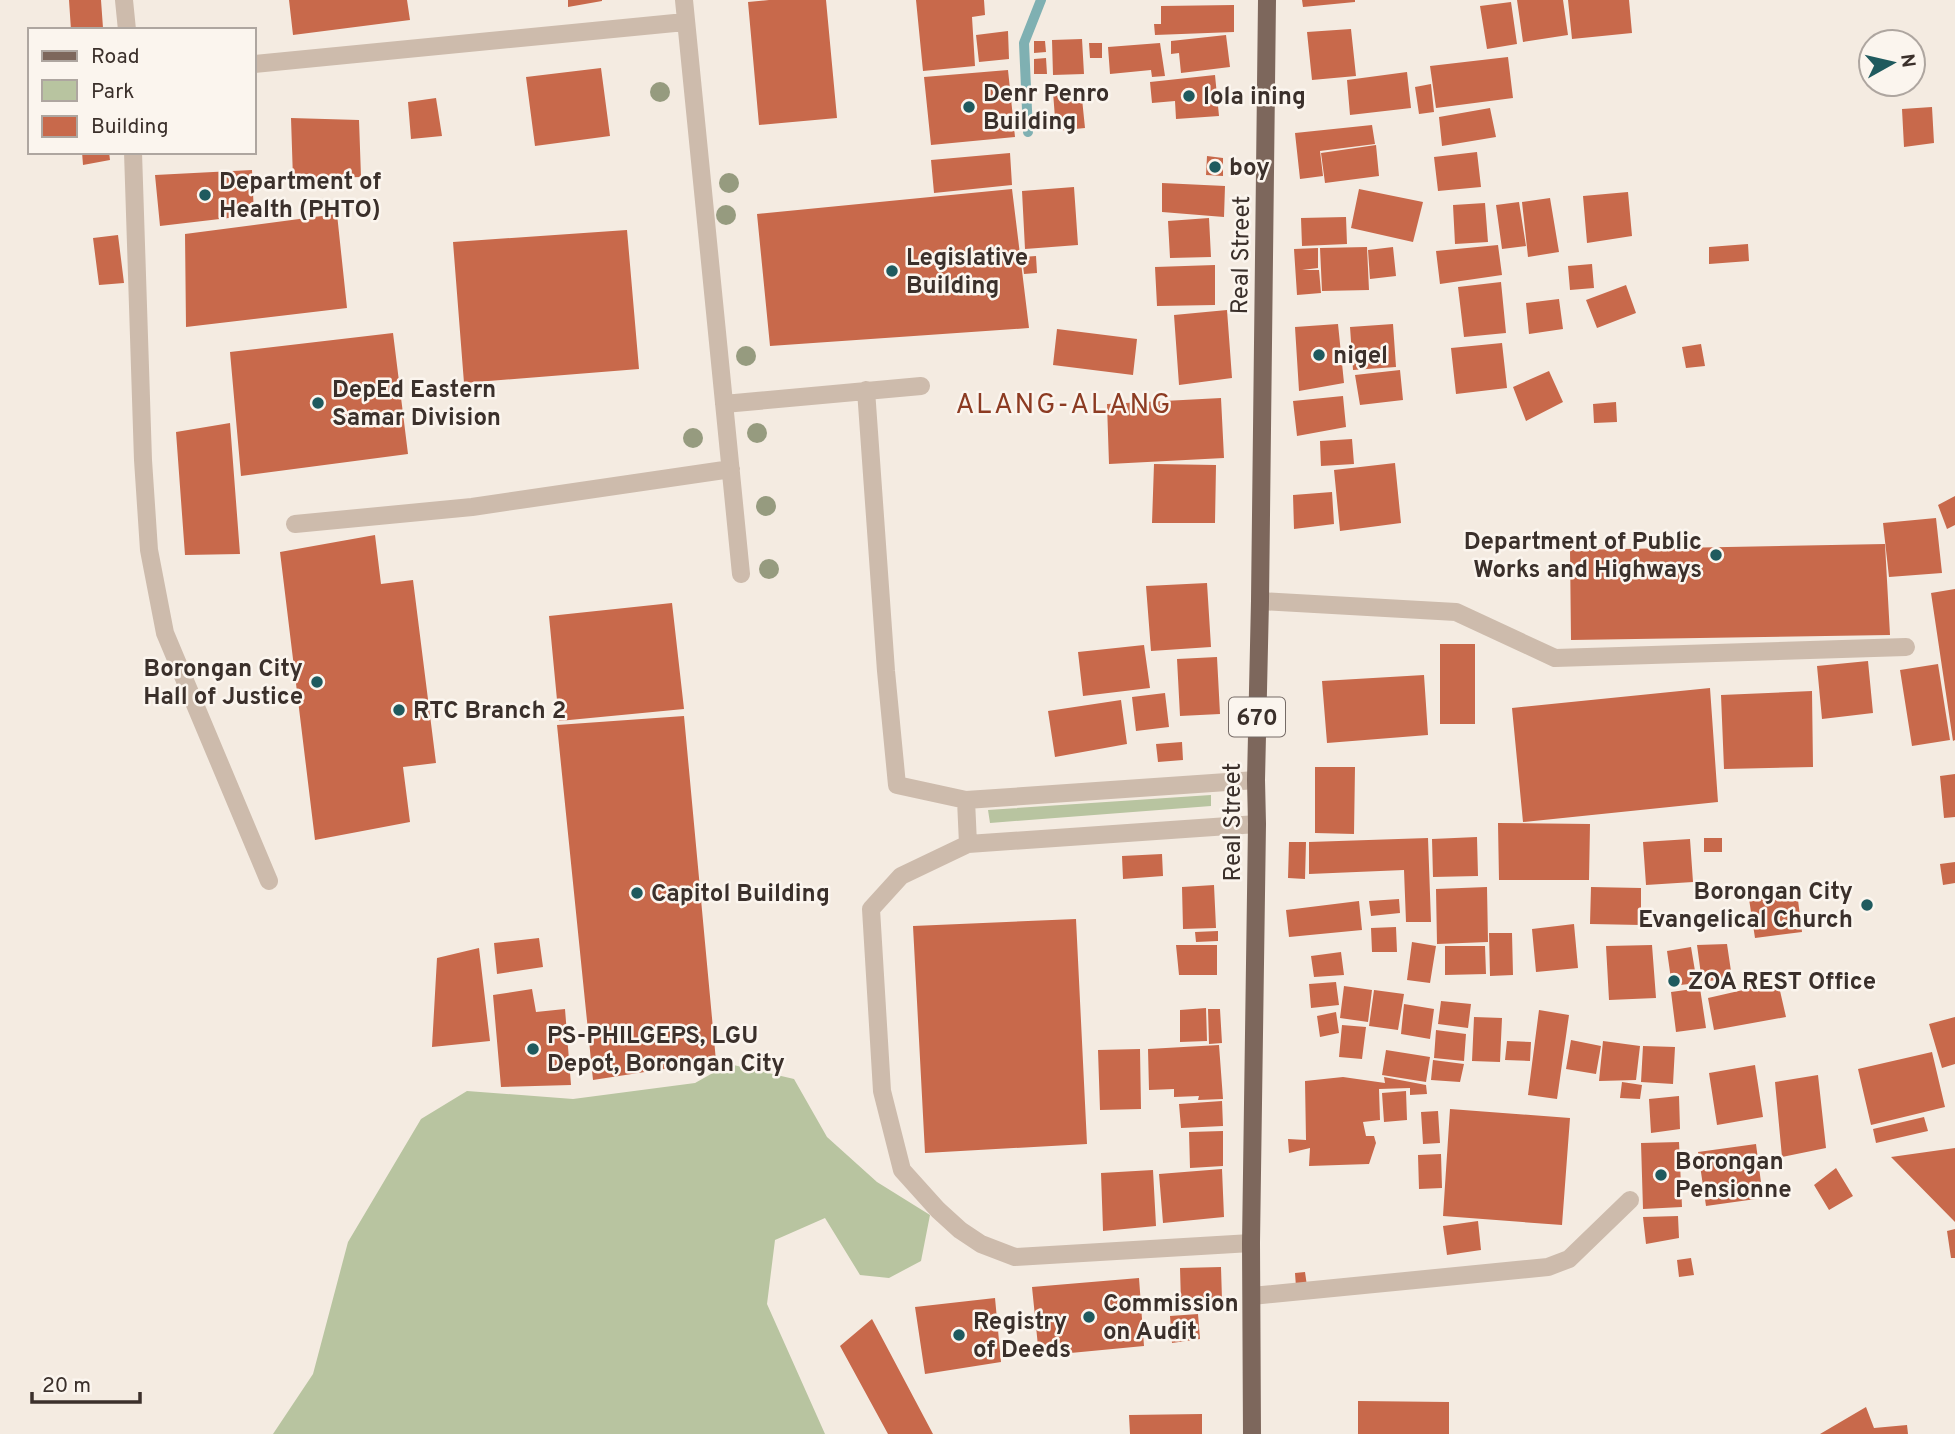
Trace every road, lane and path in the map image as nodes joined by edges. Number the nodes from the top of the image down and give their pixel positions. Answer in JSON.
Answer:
{"nodes":[{"id":1,"x":124,"y":0,"type":"edge"},
{"id":2,"x":684,"y":0,"type":"edge"},
{"id":3,"x":1267,"y":0,"type":"edge"},
{"id":4,"x":685,"y":22,"type":"junction"},
{"id":5,"x":127,"y":28,"type":"edge"},
{"id":6,"x":256,"y":64,"type":"edge"},
{"id":7,"x":134,"y":154,"type":"edge"},
{"id":8,"x":921,"y":386,"type":"dead end"},
{"id":9,"x":866,"y":390,"type":"junction"},
{"id":10,"x":724,"y":404,"type":"junction"},
{"id":11,"x":731,"y":469,"type":"junction"},
{"id":12,"x":295,"y":524,"type":"dead end"},
{"id":13,"x":741,"y":574,"type":"dead end"},
{"id":14,"x":1260,"y":601,"type":"junction"},
{"id":15,"x":1906,"y":647,"type":"dead end"},
{"id":16,"x":1256,"y":780,"type":"junction"},
{"id":17,"x":966,"y":800,"type":"junction"},
{"id":18,"x":1258,"y":824,"type":"junction"},
{"id":19,"x":968,"y":844,"type":"junction"},
{"id":20,"x":269,"y":881,"type":"dead end"},
{"id":21,"x":1630,"y":1200,"type":"dead end"},
{"id":22,"x":1251,"y":1243,"type":"junction"},
{"id":23,"x":1252,"y":1296,"type":"junction"},
{"id":24,"x":1252,"y":1434,"type":"edge"}],
"edges":[{"from":1,"to":5,"type":"street"},
{"from":2,"to":4,"type":"street"},
{"from":3,"to":14,"type":"main road","name":"Real Street","number":"670"},
{"from":4,"to":6,"type":"street"},
{"from":4,"to":10,"type":"street"},
{"from":7,"to":20,"type":"street"},
{"from":8,"to":9,"type":"street"},
{"from":9,"to":10,"type":"street"},
{"from":9,"to":17,"type":"street"},
{"from":10,"to":11,"type":"street"},
{"from":11,"to":12,"type":"street"},
{"from":11,"to":13,"type":"street"},
{"from":14,"to":15,"type":"street"},
{"from":14,"to":16,"type":"main road","name":"Real Street","number":"670"},
{"from":16,"to":17,"type":"street"},
{"from":16,"to":18,"type":"main road","name":"Real Street","number":"670"},
{"from":17,"to":19,"type":"street"},
{"from":18,"to":19,"type":"street"},
{"from":18,"to":22,"type":"main road","name":"Real Street","number":"670"},
{"from":19,"to":22,"type":"street"},
{"from":21,"to":23,"type":"street"},
{"from":22,"to":23,"type":"main road","name":"Real Street","number":"670"},
{"from":23,"to":24,"type":"main road","name":"Real Street","number":"670"}]}
